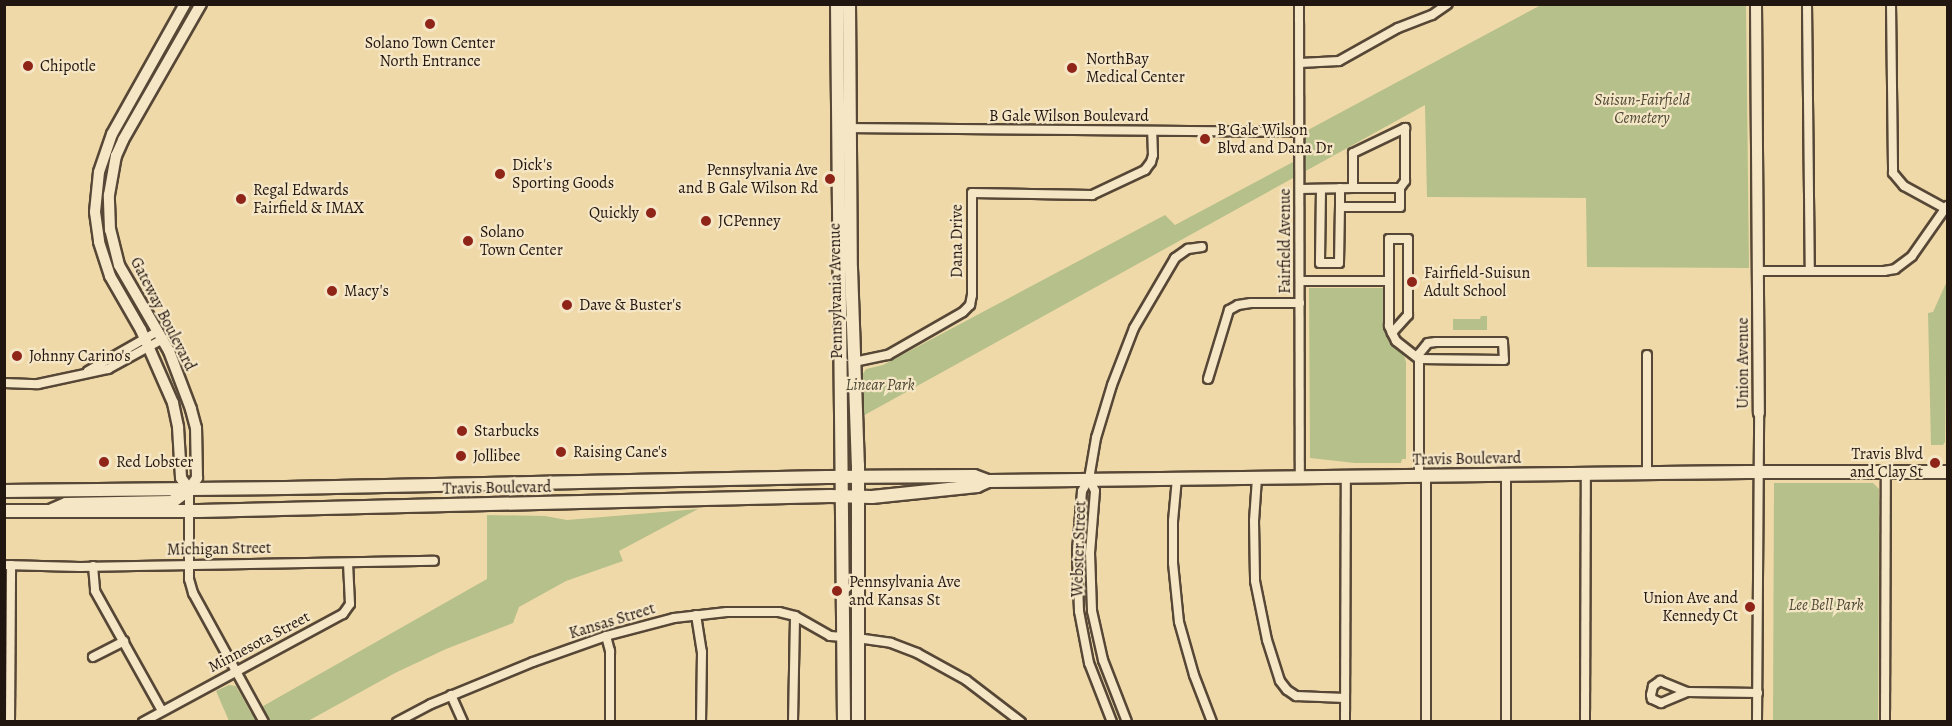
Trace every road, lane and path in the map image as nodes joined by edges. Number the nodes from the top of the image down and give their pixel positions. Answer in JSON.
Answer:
{"nodes":[{"id":1,"x":185,"y":4,"type":"edge"},
{"id":2,"x":201,"y":4,"type":"edge"},
{"id":3,"x":837,"y":4,"type":"edge"},
{"id":4,"x":849,"y":4,"type":"edge"},
{"id":5,"x":1299,"y":4,"type":"edge"},
{"id":6,"x":1448,"y":4,"type":"edge"},
{"id":7,"x":1756,"y":4,"type":"edge"},
{"id":8,"x":1807,"y":4,"type":"edge"},
{"id":9,"x":1891,"y":4,"type":"edge"},
{"id":10,"x":1300,"y":63,"type":"junction"},
{"id":11,"x":844,"y":128,"type":"junction"},
{"id":12,"x":1152,"y":131,"type":"junction"},
{"id":13,"x":1300,"y":132,"type":"junction"},
{"id":14,"x":1340,"y":188,"type":"junction"},
{"id":15,"x":1353,"y":188,"type":"junction"},
{"id":16,"x":1400,"y":188,"type":"junction"},
{"id":17,"x":1300,"y":189,"type":"junction"},
{"id":18,"x":1321,"y":189,"type":"junction"},
{"id":19,"x":1340,"y":207,"type":"junction"},
{"id":20,"x":1947,"y":208,"type":"edge"},
{"id":21,"x":1202,"y":247,"type":"dead end"},
{"id":22,"x":1758,"y":271,"type":"junction"},
{"id":23,"x":1810,"y":271,"type":"junction"},
{"id":24,"x":1300,"y":281,"type":"junction"},
{"id":25,"x":1389,"y":281,"type":"junction"},
{"id":26,"x":1300,"y":303,"type":"junction"},
{"id":27,"x":1392,"y":333,"type":"junction"},
{"id":28,"x":160,"y":335,"type":"junction"},
{"id":29,"x":147,"y":342,"type":"junction"},
{"id":30,"x":1647,"y":355,"type":"dead end"},
{"id":31,"x":1419,"y":359,"type":"junction"},
{"id":32,"x":854,"y":362,"type":"junction"},
{"id":33,"x":1208,"y":379,"type":"dead end"},
{"id":34,"x":4,"y":383,"type":"edge"},
{"id":35,"x":1759,"y":413,"type":"joint"},
{"id":36,"x":1758,"y":472,"type":"junction"},
{"id":37,"x":1886,"y":472,"type":"junction"},
{"id":38,"x":1947,"y":472,"type":"edge"},
{"id":39,"x":1586,"y":473,"type":"junction"},
{"id":40,"x":1647,"y":473,"type":"junction"},
{"id":41,"x":1506,"y":475,"type":"junction"},
{"id":42,"x":1422,"y":476,"type":"junction"},
{"id":43,"x":841,"y":477,"type":"junction"},
{"id":44,"x":858,"y":477,"type":"junction"},
{"id":45,"x":1300,"y":477,"type":"junction"},
{"id":46,"x":1346,"y":477,"type":"junction"},
{"id":47,"x":1177,"y":478,"type":"junction"},
{"id":48,"x":1257,"y":478,"type":"junction"},
{"id":49,"x":1089,"y":479,"type":"junction"},
{"id":50,"x":988,"y":481,"type":"junction"},
{"id":51,"x":189,"y":489,"type":"junction"},
{"id":52,"x":4,"y":491,"type":"edge"},
{"id":53,"x":841,"y":496,"type":"junction"},
{"id":54,"x":858,"y":497,"type":"junction"},
{"id":55,"x":188,"y":511,"type":"junction"},
{"id":56,"x":4,"y":512,"type":"edge"},
{"id":57,"x":45,"y":513,"type":"junction"},
{"id":58,"x":434,"y":561,"type":"dead end"},
{"id":59,"x":348,"y":563,"type":"junction"},
{"id":60,"x":189,"y":564,"type":"junction"},
{"id":61,"x":8,"y":565,"type":"edge"},
{"id":62,"x":93,"y":566,"type":"junction"},
{"id":63,"x":696,"y":615,"type":"junction"},
{"id":64,"x":795,"y":616,"type":"junction"},
{"id":65,"x":606,"y":636,"type":"junction"},
{"id":66,"x":844,"y":638,"type":"junction"},
{"id":67,"x":857,"y":638,"type":"junction"},
{"id":68,"x":7,"y":640,"type":"edge"},
{"id":69,"x":124,"y":642,"type":"junction"},
{"id":70,"x":93,"y":657,"type":"dead end"},
{"id":71,"x":236,"y":671,"type":"junction"},
{"id":72,"x":1687,"y":692,"type":"dead end"},
{"id":73,"x":1758,"y":693,"type":"junction"},
{"id":74,"x":451,"y":695,"type":"junction"},
{"id":75,"x":1345,"y":698,"type":"junction"},
{"id":76,"x":162,"y":711,"type":"junction"},
{"id":77,"x":8,"y":718,"type":"edge"},
{"id":78,"x":142,"y":722,"type":"edge"},
{"id":79,"x":264,"y":722,"type":"edge"},
{"id":80,"x":397,"y":722,"type":"edge"},
{"id":81,"x":463,"y":722,"type":"edge"},
{"id":82,"x":610,"y":722,"type":"edge"},
{"id":83,"x":701,"y":722,"type":"edge"},
{"id":84,"x":793,"y":722,"type":"edge"},
{"id":85,"x":844,"y":722,"type":"edge"},
{"id":86,"x":858,"y":722,"type":"edge"},
{"id":87,"x":1021,"y":722,"type":"edge"},
{"id":88,"x":1112,"y":722,"type":"edge"},
{"id":89,"x":1127,"y":722,"type":"edge"},
{"id":90,"x":1212,"y":722,"type":"edge"},
{"id":91,"x":1345,"y":722,"type":"edge"},
{"id":92,"x":1426,"y":722,"type":"edge"},
{"id":93,"x":1506,"y":722,"type":"edge"},
{"id":94,"x":1585,"y":722,"type":"edge"},
{"id":95,"x":1757,"y":722,"type":"edge"},
{"id":96,"x":1885,"y":722,"type":"edge"}],
"edges":[{"from":1,"to":29,"type":"street","name":"Gateway Boulevard"},
{"from":2,"to":28,"type":"street","name":"Gateway Boulevard"},
{"from":3,"to":11,"type":"main road","name":"Pennsylvania Avenue"},
{"from":4,"to":11,"type":"main road","name":"Pennsylvania Avenue"},
{"from":5,"to":10,"type":"street","name":"Fairfield Avenue"},
{"from":6,"to":10,"type":"street"},
{"from":7,"to":22,"type":"street","name":"Union Avenue"},
{"from":8,"to":23,"type":"street"},
{"from":9,"to":20,"type":"street"},
{"from":10,"to":13,"type":"street","name":"Fairfield Avenue"},
{"from":11,"to":12,"type":"street","name":"B Gale Wilson Boulevard"},
{"from":11,"to":32,"type":"main road","name":"Pennsylvania Avenue"},
{"from":11,"to":43,"type":"main road","name":"Pennsylvania Avenue"},
{"from":12,"to":13,"type":"street","name":"B Gale Wilson Boulevard"},
{"from":12,"to":32,"type":"street","name":"Dana Drive"},
{"from":13,"to":17,"type":"street","name":"Fairfield Avenue"},
{"from":14,"to":15,"type":"street"},
{"from":14,"to":18,"type":"street"},
{"from":14,"to":19,"type":"street"},
{"from":15,"to":16,"type":"street"},
{"from":15,"to":16,"type":"street"},
{"from":16,"to":19,"type":"street"},
{"from":17,"to":18,"type":"street"},
{"from":17,"to":24,"type":"street","name":"Fairfield Avenue"},
{"from":18,"to":19,"type":"street"},
{"from":20,"to":23,"type":"street"},
{"from":21,"to":49,"type":"street"},
{"from":22,"to":23,"type":"street"},
{"from":22,"to":35,"type":"street","name":"Union Avenue"},
{"from":24,"to":25,"type":"street"},
{"from":24,"to":26,"type":"street","name":"Fairfield Avenue"},
{"from":25,"to":27,"type":"street"},
{"from":25,"to":27,"type":"street"},
{"from":26,"to":33,"type":"street"},
{"from":26,"to":45,"type":"street","name":"Fairfield Avenue"},
{"from":27,"to":31,"type":"street"},
{"from":28,"to":29,"type":"street"},
{"from":28,"to":51,"type":"street","name":"Gateway Boulevard"},
{"from":29,"to":34,"type":"street"},
{"from":29,"to":51,"type":"street","name":"Gateway Boulevard"},
{"from":30,"to":40,"type":"street"},
{"from":31,"to":31,"type":"street"},
{"from":31,"to":42,"type":"street"},
{"from":32,"to":44,"type":"main road","name":"Pennsylvania Avenue"},
{"from":35,"to":36,"type":"street","name":"Union Avenue"},
{"from":36,"to":37,"type":"main road","name":"Travis Boulevard"},
{"from":36,"to":40,"type":"main road","name":"Travis Boulevard"},
{"from":36,"to":73,"type":"street","name":"Union Avenue"},
{"from":37,"to":38,"type":"main road","name":"Travis Boulevard"},
{"from":37,"to":96,"type":"street"},
{"from":39,"to":40,"type":"main road","name":"Travis Boulevard"},
{"from":39,"to":41,"type":"main road","name":"Travis Boulevard"},
{"from":39,"to":94,"type":"street"},
{"from":41,"to":42,"type":"main road","name":"Travis Boulevard"},
{"from":41,"to":93,"type":"street"},
{"from":42,"to":46,"type":"main road","name":"Travis Boulevard"},
{"from":42,"to":92,"type":"street"},
{"from":43,"to":44,"type":"main road","name":"Travis Boulevard"},
{"from":43,"to":51,"type":"main road","name":"Travis Boulevard"},
{"from":43,"to":53,"type":"main road","name":"Pennsylvania Avenue"},
{"from":44,"to":50,"type":"main road","name":"Travis Boulevard"},
{"from":44,"to":54,"type":"main road","name":"Pennsylvania Avenue"},
{"from":45,"to":46,"type":"main road","name":"Travis Boulevard"},
{"from":45,"to":48,"type":"main road","name":"Travis Boulevard"},
{"from":46,"to":75,"type":"street"},
{"from":47,"to":48,"type":"main road","name":"Travis Boulevard"},
{"from":47,"to":49,"type":"main road","name":"Travis Boulevard"},
{"from":47,"to":90,"type":"street"},
{"from":48,"to":75,"type":"street"},
{"from":49,"to":50,"type":"main road","name":"Travis Boulevard"},
{"from":49,"to":88,"type":"street","name":"Webster Street"},
{"from":49,"to":89,"type":"street","name":"Webster Street"},
{"from":50,"to":54,"type":"main road","name":"Travis Boulevard"},
{"from":51,"to":52,"type":"main road","name":"Travis Boulevard"},
{"from":51,"to":55,"type":"street"},
{"from":51,"to":57,"type":"main road"},
{"from":53,"to":54,"type":"main road","name":"Travis Boulevard"},
{"from":53,"to":55,"type":"main road","name":"Travis Boulevard"},
{"from":53,"to":66,"type":"main road","name":"Pennsylvania Avenue"},
{"from":54,"to":67,"type":"main road","name":"Pennsylvania Avenue"},
{"from":55,"to":57,"type":"main road","name":"Travis Boulevard"},
{"from":55,"to":60,"type":"street"},
{"from":56,"to":57,"type":"main road","name":"Travis Boulevard"},
{"from":58,"to":59,"type":"street","name":"Michigan Street"},
{"from":59,"to":60,"type":"street","name":"Michigan Street"},
{"from":59,"to":71,"type":"street","name":"Minnesota Street"},
{"from":60,"to":62,"type":"street","name":"Michigan Street"},
{"from":60,"to":71,"type":"street"},
{"from":61,"to":62,"type":"street","name":"Michigan Street"},
{"from":61,"to":68,"type":"street"},
{"from":62,"to":69,"type":"street"},
{"from":63,"to":64,"type":"street","name":"Kansas Street"},
{"from":63,"to":65,"type":"street","name":"Kansas Street"},
{"from":63,"to":83,"type":"street"},
{"from":64,"to":66,"type":"street","name":"Kansas Street"},
{"from":64,"to":84,"type":"street"},
{"from":65,"to":74,"type":"street","name":"Kansas Street"},
{"from":65,"to":82,"type":"street"},
{"from":66,"to":85,"type":"main road","name":"Pennsylvania Avenue"},
{"from":67,"to":86,"type":"main road","name":"Pennsylvania Avenue"},
{"from":67,"to":87,"type":"street"},
{"from":68,"to":77,"type":"street"},
{"from":69,"to":70,"type":"street"},
{"from":69,"to":76,"type":"street"},
{"from":71,"to":76,"type":"street","name":"Minnesota Street"},
{"from":71,"to":79,"type":"street"},
{"from":72,"to":73,"type":"street"},
{"from":73,"to":95,"type":"street","name":"Union Avenue"},
{"from":74,"to":80,"type":"street","name":"Kansas Street"},
{"from":74,"to":81,"type":"street"},
{"from":75,"to":91,"type":"street"},
{"from":76,"to":78,"type":"street","name":"Minnesota Street"}]}
